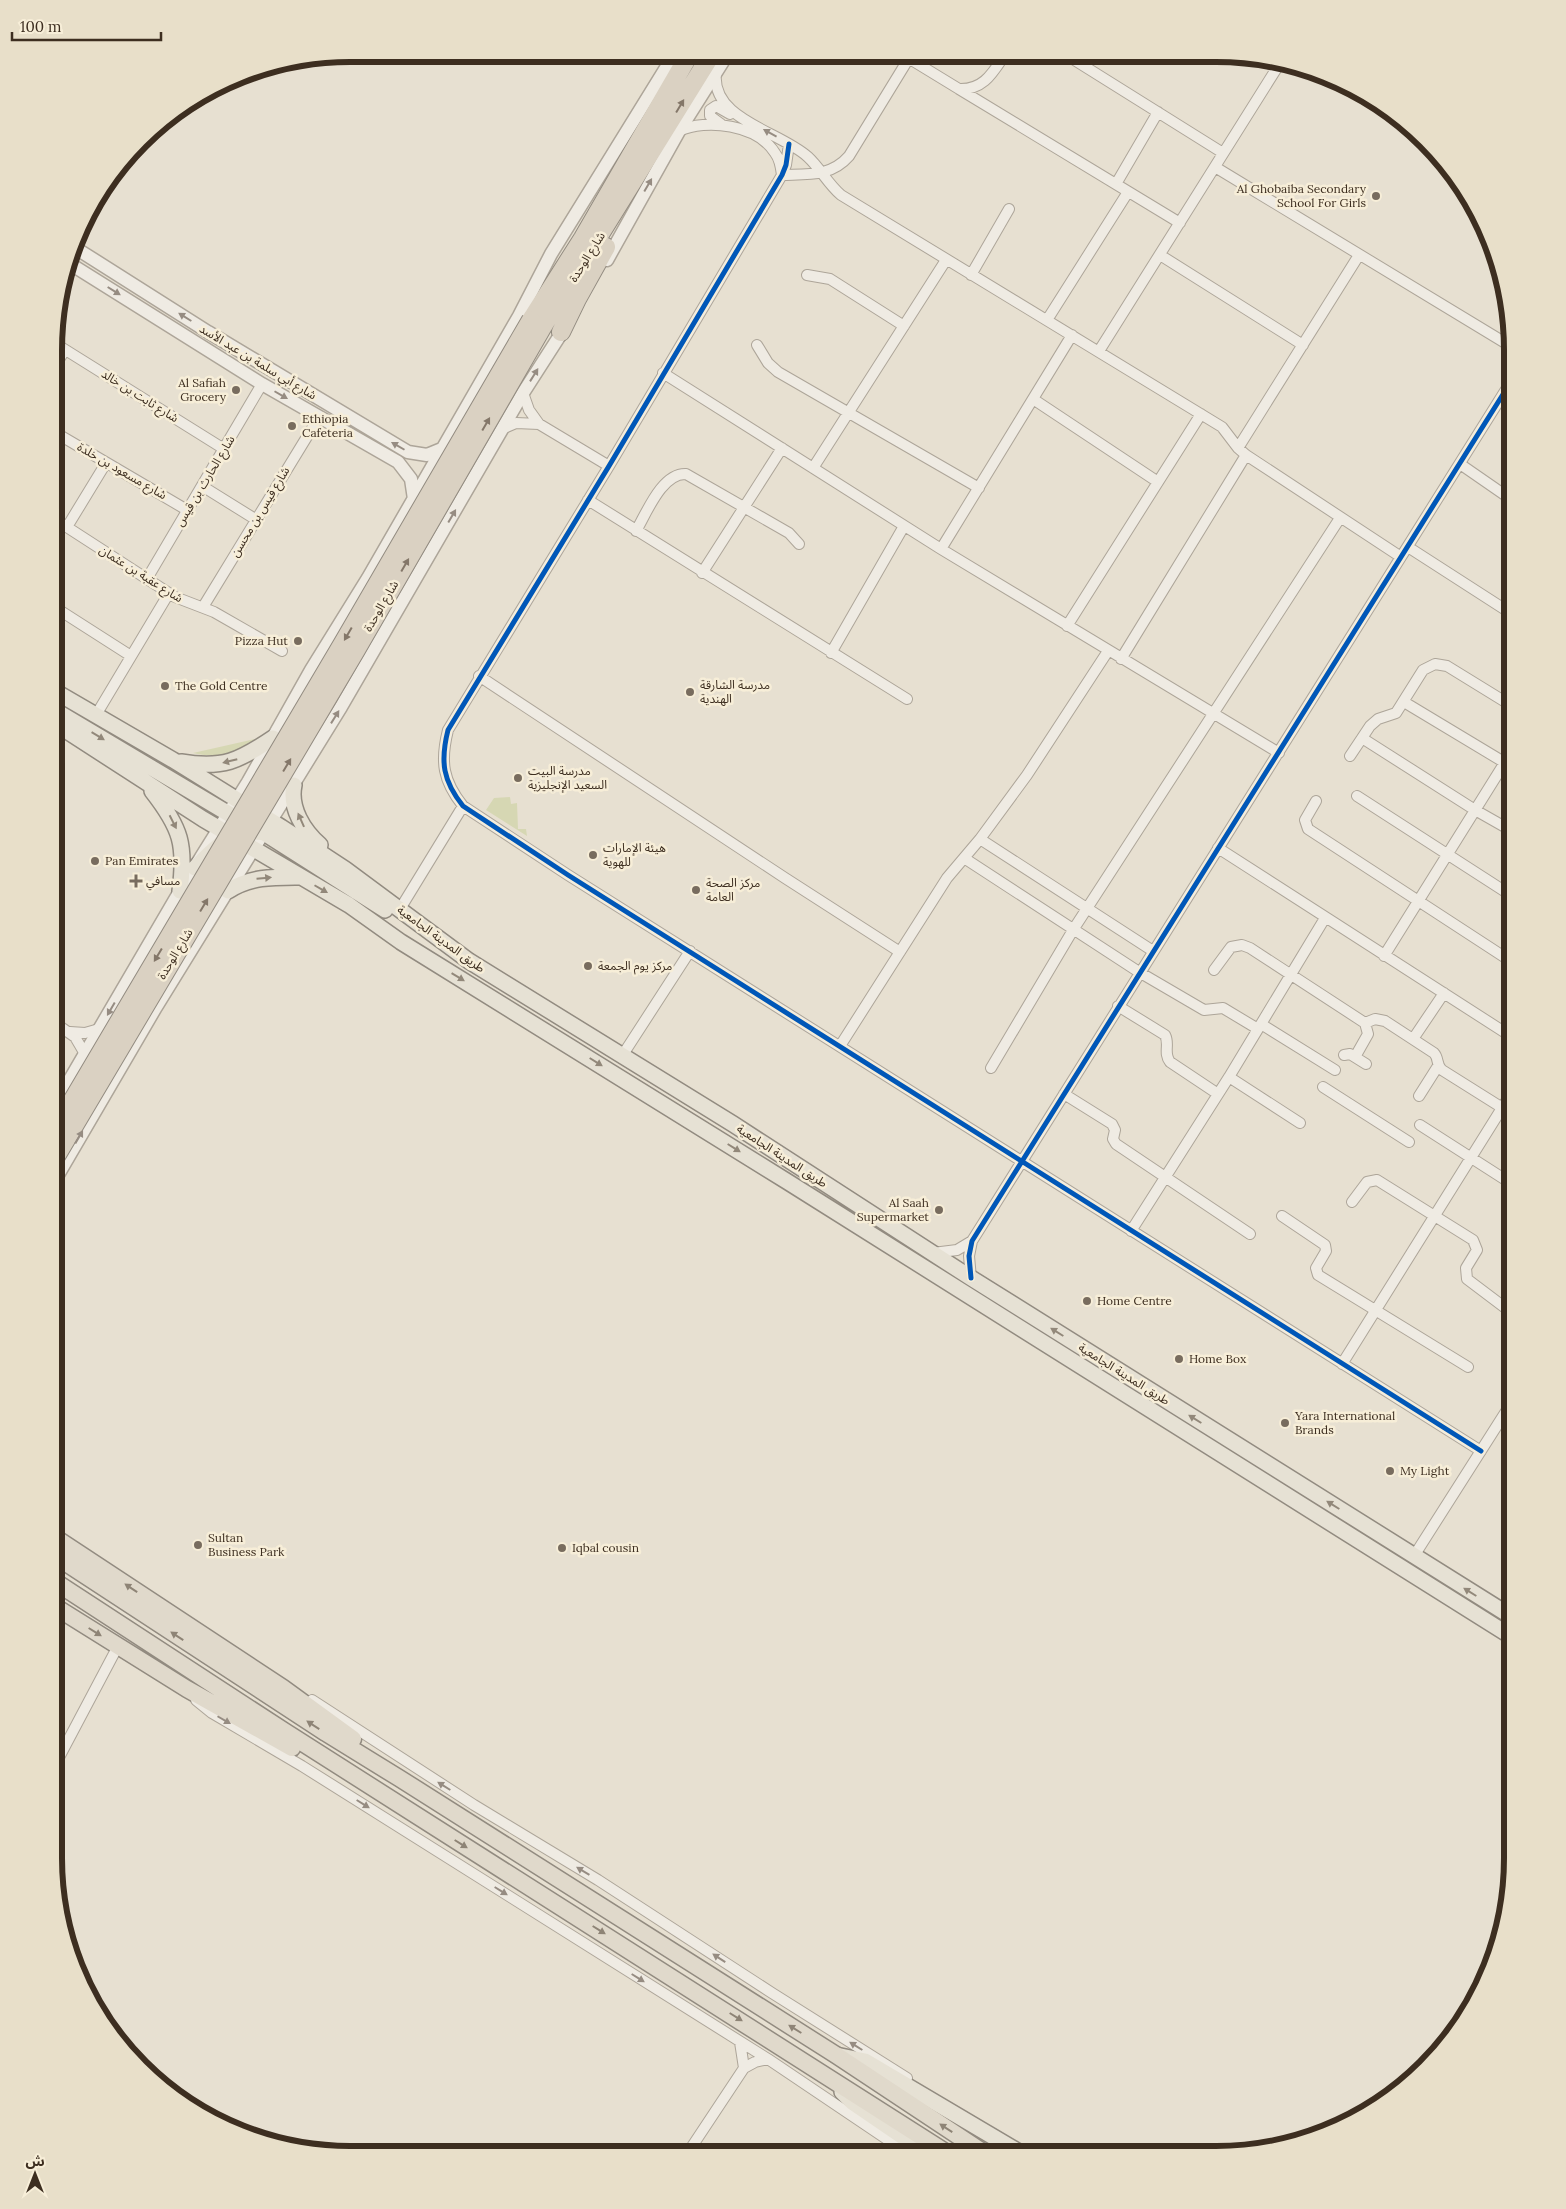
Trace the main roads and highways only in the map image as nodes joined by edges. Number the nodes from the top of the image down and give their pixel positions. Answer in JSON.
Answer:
{"nodes":[{"id":1,"x":685,"y":62,"type":"edge"},
{"id":2,"x":714,"y":63,"type":"edge"},
{"id":3,"x":644,"y":165,"type":"junction"},
{"id":4,"x":531,"y":321,"type":"junction"},
{"id":5,"x":561,"y":332,"type":"road end"},
{"id":6,"x":62,"y":695,"type":"edge"},
{"id":7,"x":62,"y":715,"type":"edge"},
{"id":8,"x":62,"y":728,"type":"edge"},
{"id":9,"x":273,"y":738,"type":"road end"},
{"id":10,"x":174,"y":760,"type":"junction"},
{"id":11,"x":145,"y":782,"type":"junction"},
{"id":12,"x":294,"y":784,"type":"road end"},
{"id":13,"x":268,"y":827,"type":"junction"},
{"id":14,"x":226,"y":832,"type":"junction"},
{"id":15,"x":195,"y":868,"type":"road end"},
{"id":16,"x":345,"y":868,"type":"junction"},
{"id":17,"x":302,"y":877,"type":"junction"},
{"id":18,"x":180,"y":891,"type":"road end"},
{"id":19,"x":228,"y":891,"type":"road end"},
{"id":20,"x":421,"y":925,"type":"junction"},
{"id":21,"x":62,"y":1118,"type":"edge"},
{"id":22,"x":62,"y":1146,"type":"edge"},
{"id":23,"x":62,"y":1542,"type":"edge"},
{"id":24,"x":62,"y":1560,"type":"edge"},
{"id":25,"x":62,"y":1586,"type":"edge"},
{"id":26,"x":1504,"y":1610,"type":"edge"},
{"id":27,"x":62,"y":1611,"type":"edge"},
{"id":28,"x":1504,"y":1632,"type":"edge"},
{"id":29,"x":331,"y":1761,"type":"junction"},
{"id":30,"x":399,"y":1778,"type":"junction"},
{"id":31,"x":836,"y":2055,"type":"junction"},
{"id":32,"x":833,"y":2079,"type":"junction"},
{"id":33,"x":916,"y":2146,"type":"edge"},
{"id":34,"x":938,"y":2146,"type":"edge"},
{"id":35,"x":973,"y":2146,"type":"edge"},
{"id":36,"x":1009,"y":2146,"type":"edge"}],
"edges":[{"from":1,"to":4,"type":"highway","name":"شارع الوحدة"},
{"from":3,"to":2,"type":"highway","name":"شارع الوحدة","one_way":true},
{"from":3,"to":4,"type":"highway","name":"شارع الوحدة"},
{"from":3,"to":5,"type":"highway"},
{"from":4,"to":21,"type":"highway","name":"شارع الوحدة","one_way":true,"bridge":true},
{"from":22,"to":4,"type":"highway","name":"شارع الوحدة","one_way":true,"bridge":true},
{"from":6,"to":10,"type":"main road","name":"طريق المدينة الجامعية"},
{"from":7,"to":13,"type":"main road","one_way":true},
{"from":8,"to":11,"type":"main road","name":"طريق المدينة الجامعية"},
{"from":9,"to":10,"type":"main road","one_way":true},
{"from":10,"to":13,"type":"main road","name":"طريق المدينة الجامعية"},
{"from":11,"to":14,"type":"main road","name":"طريق المدينة الجامعية"},
{"from":11,"to":18,"type":"main road","one_way":true},
{"from":16,"to":12,"type":"main road","one_way":true},
{"from":13,"to":14,"type":"main road"},
{"from":13,"to":16,"type":"main road","name":"طريق المدينة الجامعية"},
{"from":13,"to":20,"type":"main road"},
{"from":14,"to":15,"type":"main road"},
{"from":14,"to":17,"type":"main road","name":"طريق المدينة الجامعية"},
{"from":16,"to":20,"type":"main road","name":"طريق المدينة الجامعية"},
{"from":19,"to":17,"type":"main road","one_way":true},
{"from":17,"to":28,"type":"main road","name":"طريق المدينة الجامعية","one_way":true},
{"from":26,"to":20,"type":"main road","name":"طريق المدينة الجامعية","one_way":true},
{"from":30,"to":23,"type":"highway","one_way":true},
{"from":30,"to":24,"type":"highway","one_way":true},
{"from":25,"to":29,"type":"highway"},
{"from":27,"to":29,"type":"highway","one_way":true},
{"from":29,"to":32,"type":"highway","one_way":true},
{"from":31,"to":30,"type":"highway","one_way":true},
{"from":35,"to":31,"type":"highway","one_way":true},
{"from":31,"to":36,"type":"main road"},
{"from":32,"to":33,"type":"main road"},
{"from":32,"to":34,"type":"highway"}]}
